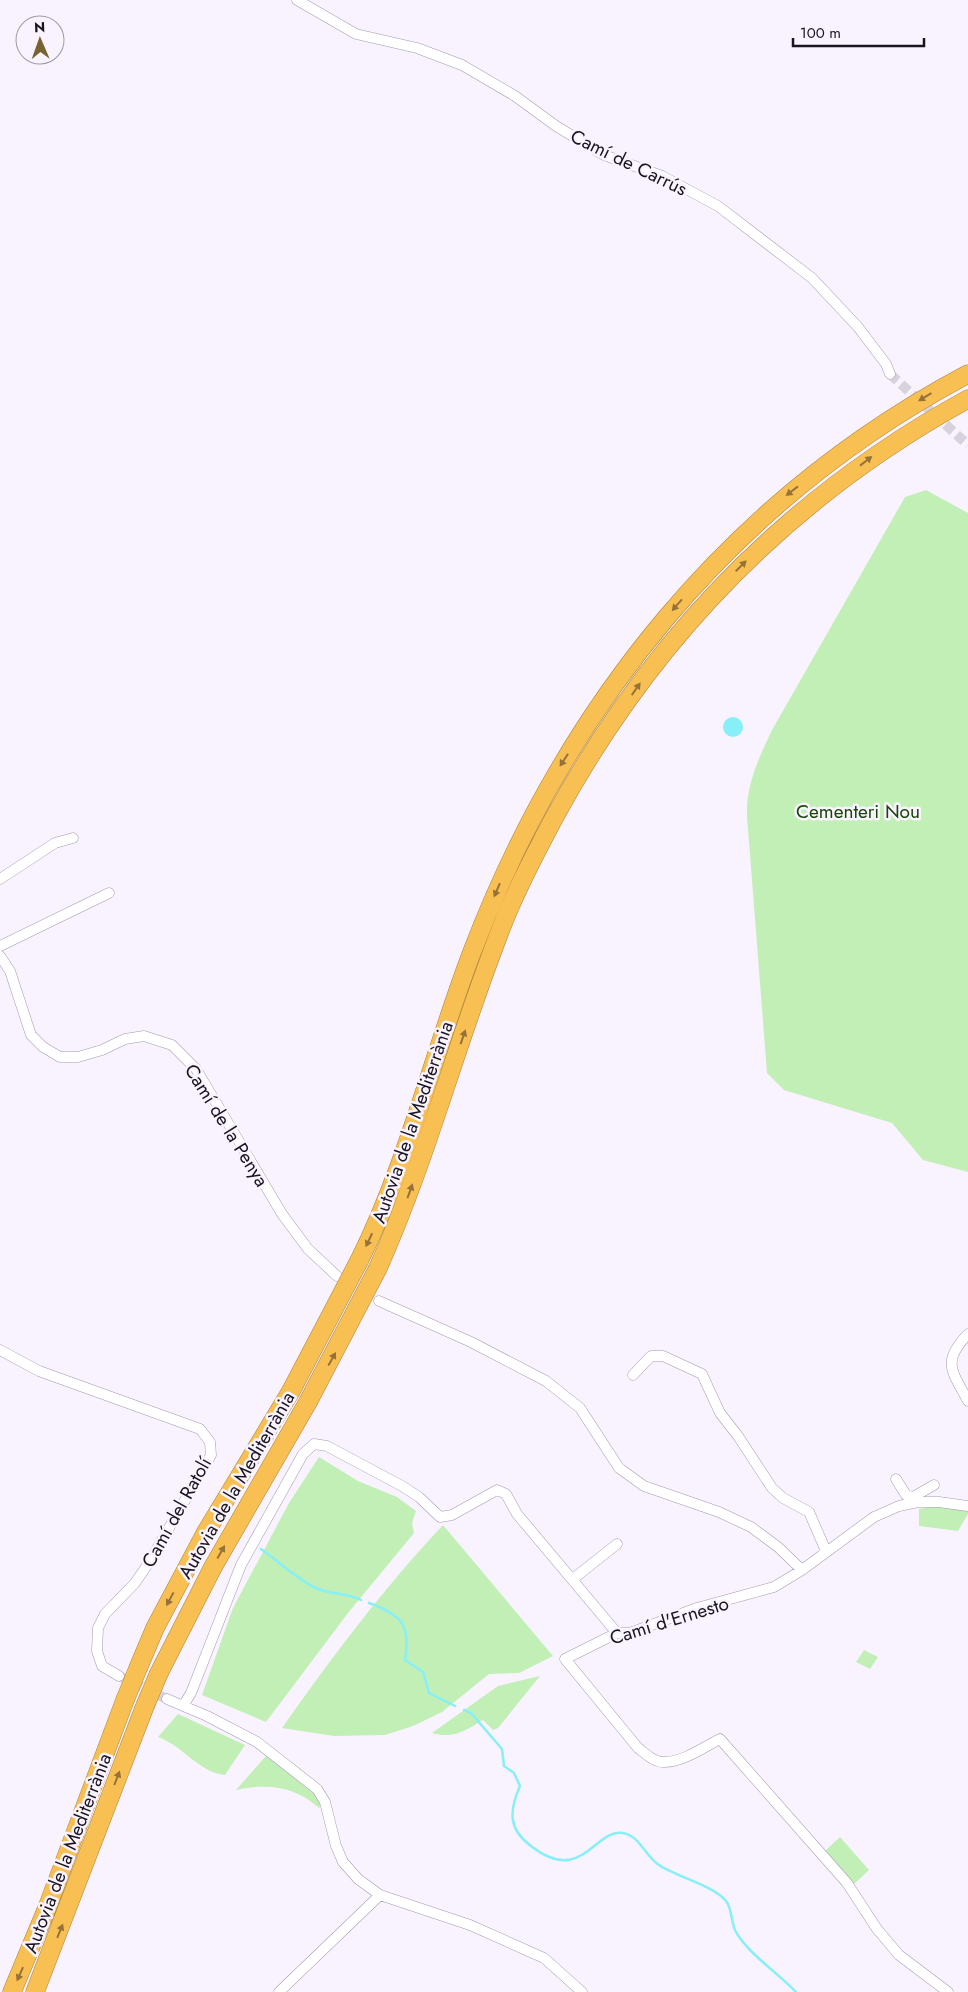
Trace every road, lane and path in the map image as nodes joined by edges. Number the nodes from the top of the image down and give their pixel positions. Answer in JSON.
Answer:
{"nodes":[{"id":1,"x":297,"y":0,"type":"edge"},
{"id":2,"x":890,"y":374,"type":"tunnel mouth"},
{"id":3,"x":968,"y":374,"type":"edge"},
{"id":4,"x":968,"y":399,"type":"edge"},
{"id":5,"x":73,"y":838,"type":"dead end"},
{"id":6,"x":0,"y":879,"type":"edge"},
{"id":7,"x":109,"y":893,"type":"dead end"},
{"id":8,"x":0,"y":946,"type":"edge"},
{"id":9,"x":0,"y":956,"type":"edge"},
{"id":10,"x":337,"y":1276,"type":"dead end"},
{"id":11,"x":379,"y":1301,"type":"dead end"},
{"id":12,"x":968,"y":1334,"type":"edge"},
{"id":13,"x":0,"y":1350,"type":"edge"},
{"id":14,"x":633,"y":1375,"type":"dead end"},
{"id":15,"x":968,"y":1401,"type":"edge"},
{"id":16,"x":896,"y":1479,"type":"dead end"},
{"id":17,"x":934,"y":1485,"type":"dead end"},
{"id":18,"x":913,"y":1497,"type":"junction"},
{"id":19,"x":902,"y":1505,"type":"junction"},
{"id":20,"x":968,"y":1506,"type":"edge"},
{"id":21,"x":617,"y":1544,"type":"dead end"},
{"id":22,"x":826,"y":1550,"type":"junction"},
{"id":23,"x":802,"y":1570,"type":"junction"},
{"id":24,"x":573,"y":1579,"type":"junction"},
{"id":25,"x":617,"y":1633,"type":"junction"},
{"id":26,"x":115,"y":1675,"type":"tunnel mouth"},
{"id":27,"x":167,"y":1699,"type":"tunnel mouth"},
{"id":28,"x":183,"y":1706,"type":"junction"},
{"id":29,"x":380,"y":1895,"type":"junction"},
{"id":30,"x":12,"y":1992,"type":"edge"},
{"id":31,"x":35,"y":1992,"type":"edge"},
{"id":32,"x":279,"y":1992,"type":"edge"},
{"id":33,"x":582,"y":1992,"type":"edge"},
{"id":34,"x":948,"y":1992,"type":"edge"}],
"edges":[{"from":1,"to":2,"type":"street","name":"Camí de Carrús"},
{"from":3,"to":30,"type":"highway","name":"Autovia de la Mediterrània","one_way":true,"bridge":true},
{"from":31,"to":4,"type":"highway","name":"Autovia de la Mediterrània","one_way":true,"bridge":true},
{"from":5,"to":6,"type":"street"},
{"from":7,"to":8,"type":"street"},
{"from":9,"to":10,"type":"street","name":"Camí de la Penya"},
{"from":11,"to":23,"type":"street"},
{"from":12,"to":15,"type":"street"},
{"from":13,"to":26,"type":"street","name":"Camí del Ratolí"},
{"from":14,"to":22,"type":"street"},
{"from":16,"to":18,"type":"street"},
{"from":17,"to":18,"type":"street"},
{"from":18,"to":19,"type":"street"},
{"from":19,"to":20,"type":"street","name":"Camí d'Ernesto"},
{"from":19,"to":22,"type":"street","name":"Camí d'Ernesto"},
{"from":21,"to":24,"type":"street"},
{"from":22,"to":23,"type":"street","name":"Camí d'Ernesto"},
{"from":23,"to":25,"type":"street","name":"Camí d'Ernesto"},
{"from":24,"to":25,"type":"street"},
{"from":24,"to":28,"type":"street"},
{"from":25,"to":34,"type":"street","name":"Camí d'Ernesto"},
{"from":27,"to":28,"type":"street"},
{"from":28,"to":29,"type":"street"},
{"from":29,"to":32,"type":"street"},
{"from":29,"to":33,"type":"street"}]}
